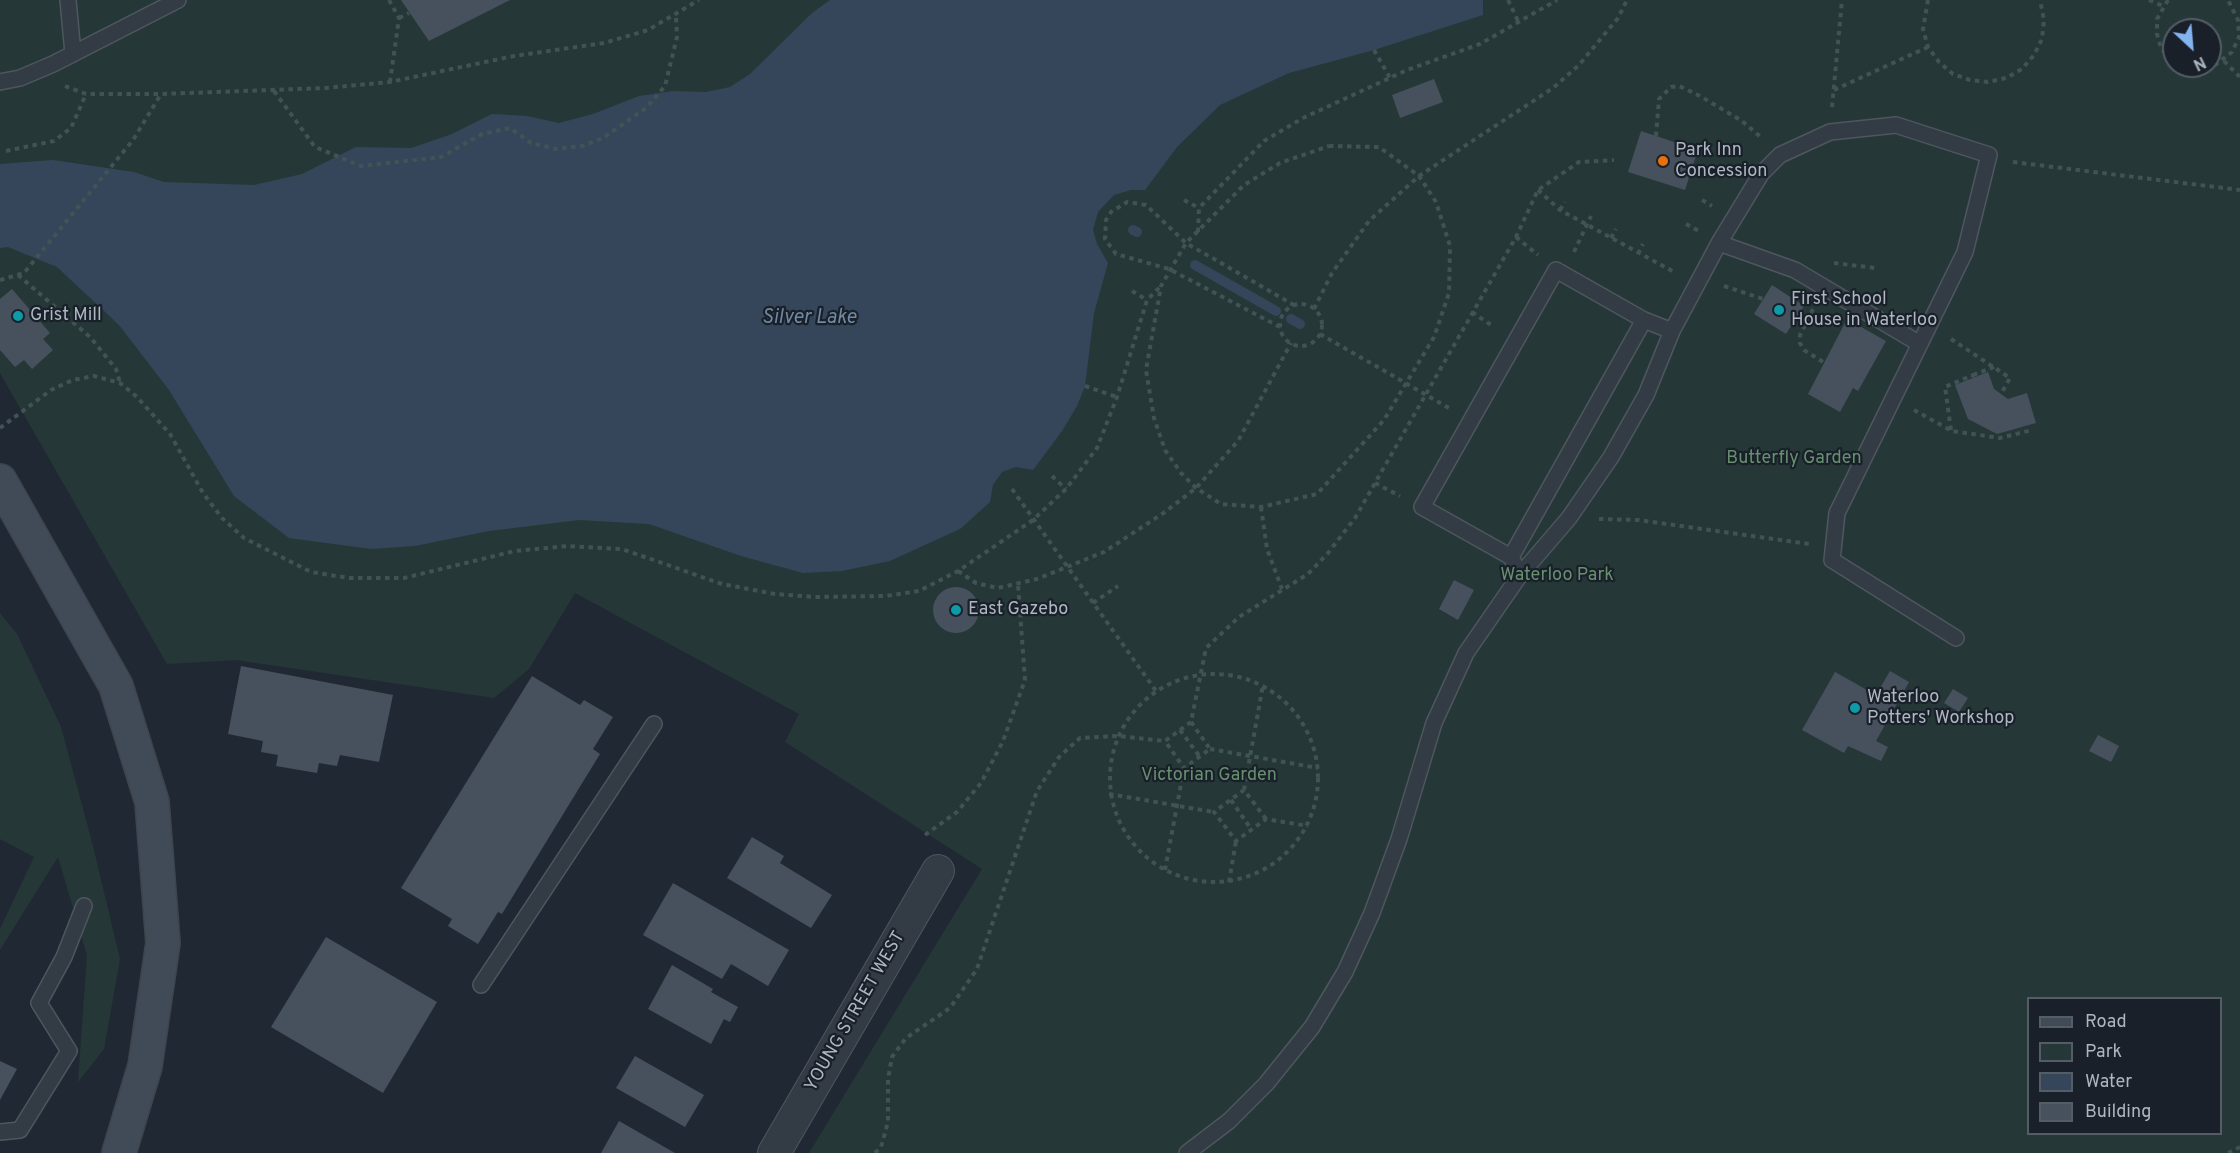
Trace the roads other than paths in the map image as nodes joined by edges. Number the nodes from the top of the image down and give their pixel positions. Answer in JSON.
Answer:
{"nodes":[{"id":1,"x":68,"y":0,"type":"edge"},
{"id":2,"x":178,"y":0,"type":"edge"},
{"id":3,"x":73,"y":54,"type":"junction"},
{"id":4,"x":0,"y":82,"type":"edge"},
{"id":5,"x":1719,"y":243,"type":"junction"},
{"id":6,"x":1644,"y":320,"type":"junction"},
{"id":7,"x":1672,"y":331,"type":"junction"},
{"id":8,"x":1920,"y":344,"type":"junction"},
{"id":9,"x":0,"y":481,"type":"edge"},
{"id":10,"x":1511,"y":557,"type":"junction"},
{"id":11,"x":1520,"y":575,"type":"junction"},
{"id":12,"x":1956,"y":638,"type":"dead end"},
{"id":13,"x":654,"y":724,"type":"dead end"},
{"id":14,"x":938,"y":871,"type":"dead end"},
{"id":15,"x":84,"y":906,"type":"dead end"},
{"id":16,"x":481,"y":985,"type":"dead end"},
{"id":17,"x":0,"y":1132,"type":"edge"},
{"id":18,"x":119,"y":1153,"type":"edge"},
{"id":19,"x":774,"y":1153,"type":"edge"},
{"id":20,"x":1187,"y":1153,"type":"edge"}],
"edges":[{"from":1,"to":3,"type":"lane"},
{"from":2,"to":3,"type":"lane"},
{"from":3,"to":4,"type":"lane"},
{"from":5,"to":7,"type":"lane"},
{"from":5,"to":8,"type":"lane"},
{"from":5,"to":8,"type":"lane"},
{"from":6,"to":7,"type":"lane"},
{"from":6,"to":10,"type":"lane"},
{"from":6,"to":10,"type":"lane"},
{"from":7,"to":11,"type":"lane"},
{"from":8,"to":12,"type":"lane"},
{"from":9,"to":18,"type":"main road"},
{"from":10,"to":11,"type":"lane"},
{"from":11,"to":20,"type":"lane"},
{"from":13,"to":16,"type":"lane"},
{"from":14,"to":19,"type":"street","name":"YOUNG STREET WEST"},
{"from":15,"to":17,"type":"lane"}]}
